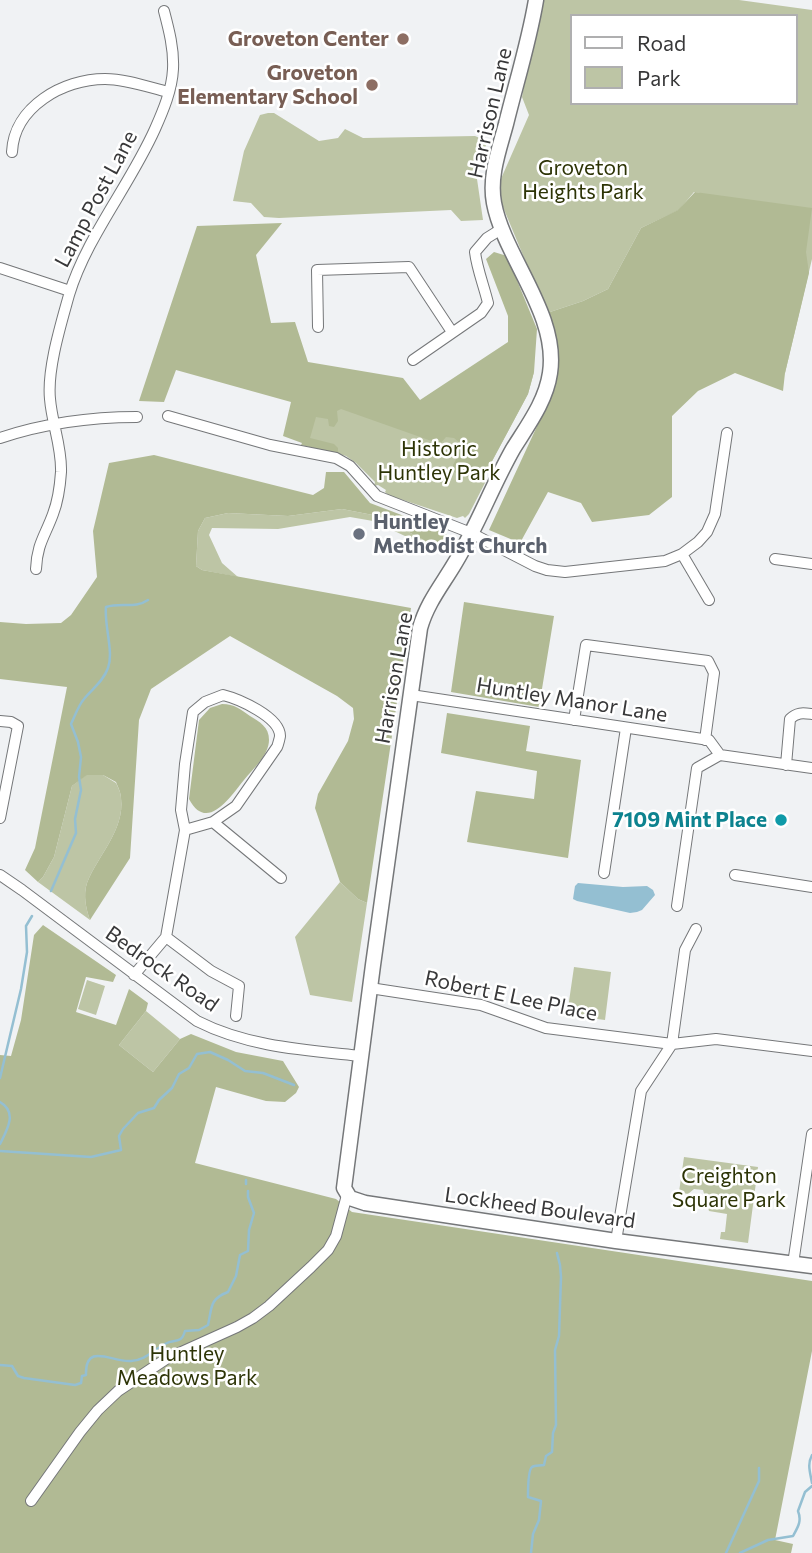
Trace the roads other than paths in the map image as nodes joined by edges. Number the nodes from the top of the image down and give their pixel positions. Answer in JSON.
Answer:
{"nodes":[{"id":1,"x":536,"y":0,"type":"edge"},
{"id":2,"x":163,"y":11,"type":"dead end"},
{"id":3,"x":168,"y":92,"type":"junction"},
{"id":4,"x":12,"y":152,"type":"dead end"},
{"id":5,"x":503,"y":228,"type":"junction"},
{"id":6,"x":0,"y":268,"type":"edge"},
{"id":7,"x":70,"y":291,"type":"junction"},
{"id":8,"x":318,"y":327,"type":"dead end"},
{"id":9,"x":452,"y":332,"type":"junction"},
{"id":10,"x":413,"y":360,"type":"dead end"},
{"id":11,"x":168,"y":416,"type":"dead end"},
{"id":12,"x":137,"y":417,"type":"dead end"},
{"id":13,"x":55,"y":424,"type":"junction"},
{"id":14,"x":727,"y":433,"type":"dead end"},
{"id":15,"x":0,"y":438,"type":"edge"},
{"id":16,"x":471,"y":533,"type":"junction"},
{"id":17,"x":682,"y":554,"type":"junction"},
{"id":18,"x":775,"y":559,"type":"dead end"},
{"id":19,"x":812,"y":564,"type":"edge"},
{"id":20,"x":36,"y":569,"type":"dead end"},
{"id":21,"x":709,"y":600,"type":"dead end"},
{"id":22,"x":411,"y":695,"type":"junction"},
{"id":23,"x":812,"y":714,"type":"edge"},
{"id":24,"x":574,"y":720,"type":"junction"},
{"id":25,"x":0,"y":721,"type":"edge"},
{"id":26,"x":626,"y":728,"type":"junction"},
{"id":27,"x":705,"y":740,"type":"junction"},
{"id":28,"x":720,"y":755,"type":"junction"},
{"id":29,"x":786,"y":765,"type":"junction"},
{"id":30,"x":812,"y":768,"type":"edge"},
{"id":31,"x":0,"y":818,"type":"edge"},
{"id":32,"x":213,"y":822,"type":"junction"},
{"id":33,"x":185,"y":830,"type":"junction"},
{"id":34,"x":604,"y":873,"type":"dead end"},
{"id":35,"x":0,"y":875,"type":"edge"},
{"id":36,"x":735,"y":875,"type":"dead end"},
{"id":37,"x":281,"y":878,"type":"dead end"},
{"id":38,"x":812,"y":887,"type":"edge"},
{"id":39,"x":677,"y":906,"type":"dead end"},
{"id":40,"x":696,"y":929,"type":"dead end"},
{"id":41,"x":166,"y":937,"type":"junction"},
{"id":42,"x":134,"y":975,"type":"junction"},
{"id":43,"x":370,"y":988,"type":"junction"},
{"id":44,"x":236,"y":1016,"type":"dead end"},
{"id":45,"x":672,"y":1044,"type":"junction"},
{"id":46,"x":812,"y":1051,"type":"edge"},
{"id":47,"x":361,"y":1056,"type":"junction"},
{"id":48,"x":812,"y":1134,"type":"edge"},
{"id":49,"x":347,"y":1195,"type":"junction"},
{"id":50,"x":616,"y":1241,"type":"junction"},
{"id":51,"x":793,"y":1264,"type":"junction"},
{"id":52,"x":812,"y":1266,"type":"edge"},
{"id":53,"x":31,"y":1502,"type":"dead end"}],
"edges":[{"from":1,"to":5,"type":"street","name":"Harrison Lane"},
{"from":2,"to":3,"type":"street","name":"Lamp Post Lane"},
{"from":3,"to":4,"type":"street"},
{"from":3,"to":7,"type":"street","name":"Lamp Post Lane"},
{"from":5,"to":9,"type":"street"},
{"from":5,"to":16,"type":"street","name":"Harrison Lane"},
{"from":6,"to":7,"type":"street"},
{"from":7,"to":13,"type":"street","name":"Lamp Post Lane"},
{"from":8,"to":9,"type":"street"},
{"from":9,"to":10,"type":"street"},
{"from":11,"to":16,"type":"street"},
{"from":12,"to":13,"type":"street"},
{"from":13,"to":15,"type":"street"},
{"from":13,"to":20,"type":"street","name":"Lamp Post Lane"},
{"from":14,"to":17,"type":"street"},
{"from":16,"to":17,"type":"street"},
{"from":16,"to":22,"type":"street","name":"Harrison Lane"},
{"from":17,"to":21,"type":"street"},
{"from":18,"to":19,"type":"street"},
{"from":22,"to":24,"type":"street","name":"Huntley Manor Lane"},
{"from":22,"to":43,"type":"street","name":"Harrison Lane"},
{"from":23,"to":29,"type":"street"},
{"from":24,"to":26,"type":"street","name":"Huntley Manor Lane"},
{"from":24,"to":27,"type":"street"},
{"from":25,"to":31,"type":"street"},
{"from":26,"to":27,"type":"street","name":"Huntley Manor Lane"},
{"from":26,"to":34,"type":"street"},
{"from":27,"to":28,"type":"street"},
{"from":28,"to":29,"type":"street"},
{"from":28,"to":39,"type":"street"},
{"from":29,"to":30,"type":"street"},
{"from":32,"to":33,"type":"street"},
{"from":32,"to":33,"type":"street"},
{"from":32,"to":37,"type":"street"},
{"from":33,"to":41,"type":"street"},
{"from":35,"to":42,"type":"street","name":"Bedrock Road"},
{"from":36,"to":38,"type":"street"},
{"from":40,"to":45,"type":"street"},
{"from":41,"to":42,"type":"street"},
{"from":41,"to":44,"type":"street"},
{"from":42,"to":47,"type":"street","name":"Bedrock Road"},
{"from":43,"to":45,"type":"street","name":"Robert E Lee Place"},
{"from":43,"to":47,"type":"street","name":"Harrison Lane"},
{"from":45,"to":46,"type":"street","name":"Robert E Lee Place"},
{"from":45,"to":50,"type":"street"},
{"from":47,"to":49,"type":"street","name":"Harrison Lane"},
{"from":48,"to":51,"type":"street"},
{"from":49,"to":50,"type":"street","name":"Lockheed Boulevard"},
{"from":49,"to":53,"type":"street"},
{"from":50,"to":51,"type":"street","name":"Lockheed Boulevard"},
{"from":51,"to":52,"type":"street","name":"Lockheed Boulevard"}]}
